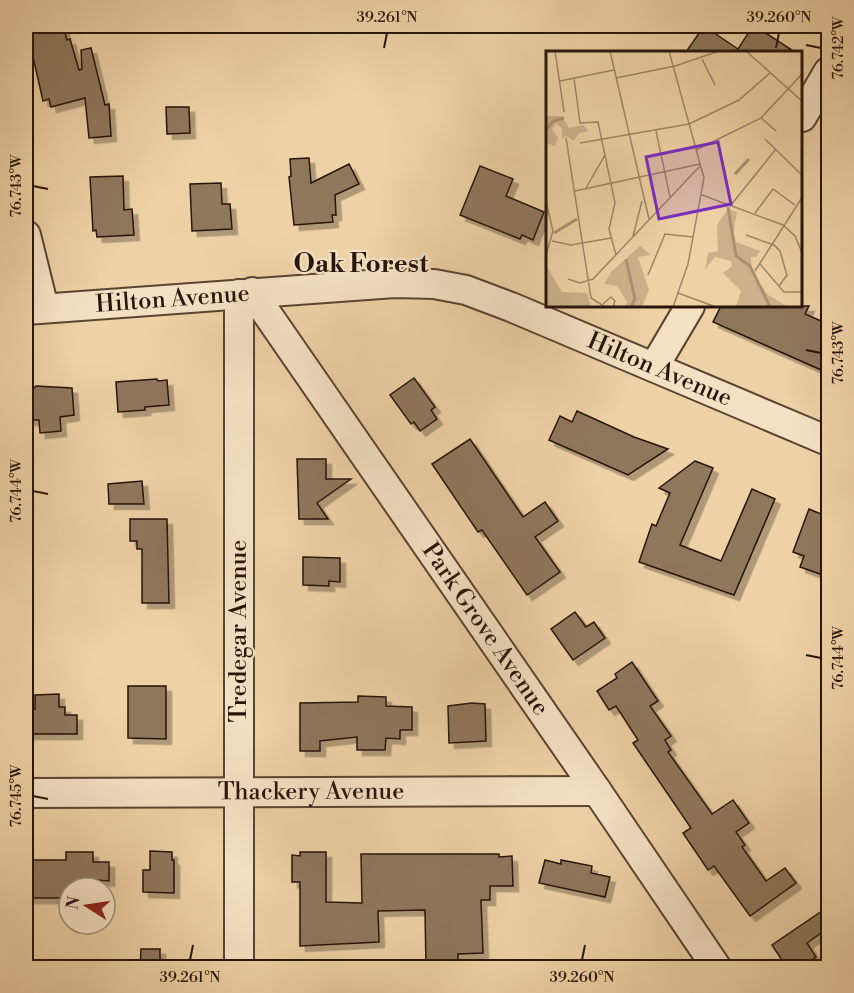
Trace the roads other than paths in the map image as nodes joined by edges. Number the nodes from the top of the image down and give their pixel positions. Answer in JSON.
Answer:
{"nodes":[{"id":1,"x":828,"y":72,"type":"edge"},
{"id":2,"x":803,"y":114,"type":"edge"},
{"id":3,"x":26,"y":235,"type":"edge"},
{"id":4,"x":245,"y":293,"type":"junction"},
{"id":5,"x":689,"y":308,"type":"edge"},
{"id":6,"x":35,"y":309,"type":"edge"},
{"id":7,"x":654,"y":367,"type":"junction"},
{"id":8,"x":828,"y":441,"type":"edge"},
{"id":9,"x":597,"y":790,"type":"junction"},
{"id":10,"x":239,"y":792,"type":"junction"},
{"id":11,"x":26,"y":793,"type":"edge"},
{"id":12,"x":239,"y":968,"type":"edge"},
{"id":13,"x":717,"y":968,"type":"edge"}],
"edges":[{"from":1,"to":2,"type":"street"},
{"from":3,"to":6,"type":"street"},
{"from":4,"to":6,"type":"street","name":"Hilton Avenue"},
{"from":4,"to":7,"type":"street","name":"Hilton Avenue"},
{"from":4,"to":9,"type":"street","name":"Park Grove Avenue"},
{"from":4,"to":10,"type":"street","name":"Tredegar Avenue"},
{"from":5,"to":7,"type":"street"},
{"from":7,"to":8,"type":"street","name":"Hilton Avenue"},
{"from":9,"to":10,"type":"street","name":"Thackery Avenue"},
{"from":9,"to":13,"type":"street","name":"Park Grove Avenue"},
{"from":10,"to":11,"type":"street","name":"Thackery Avenue"},
{"from":10,"to":12,"type":"street","name":"Tredegar Avenue"}]}
